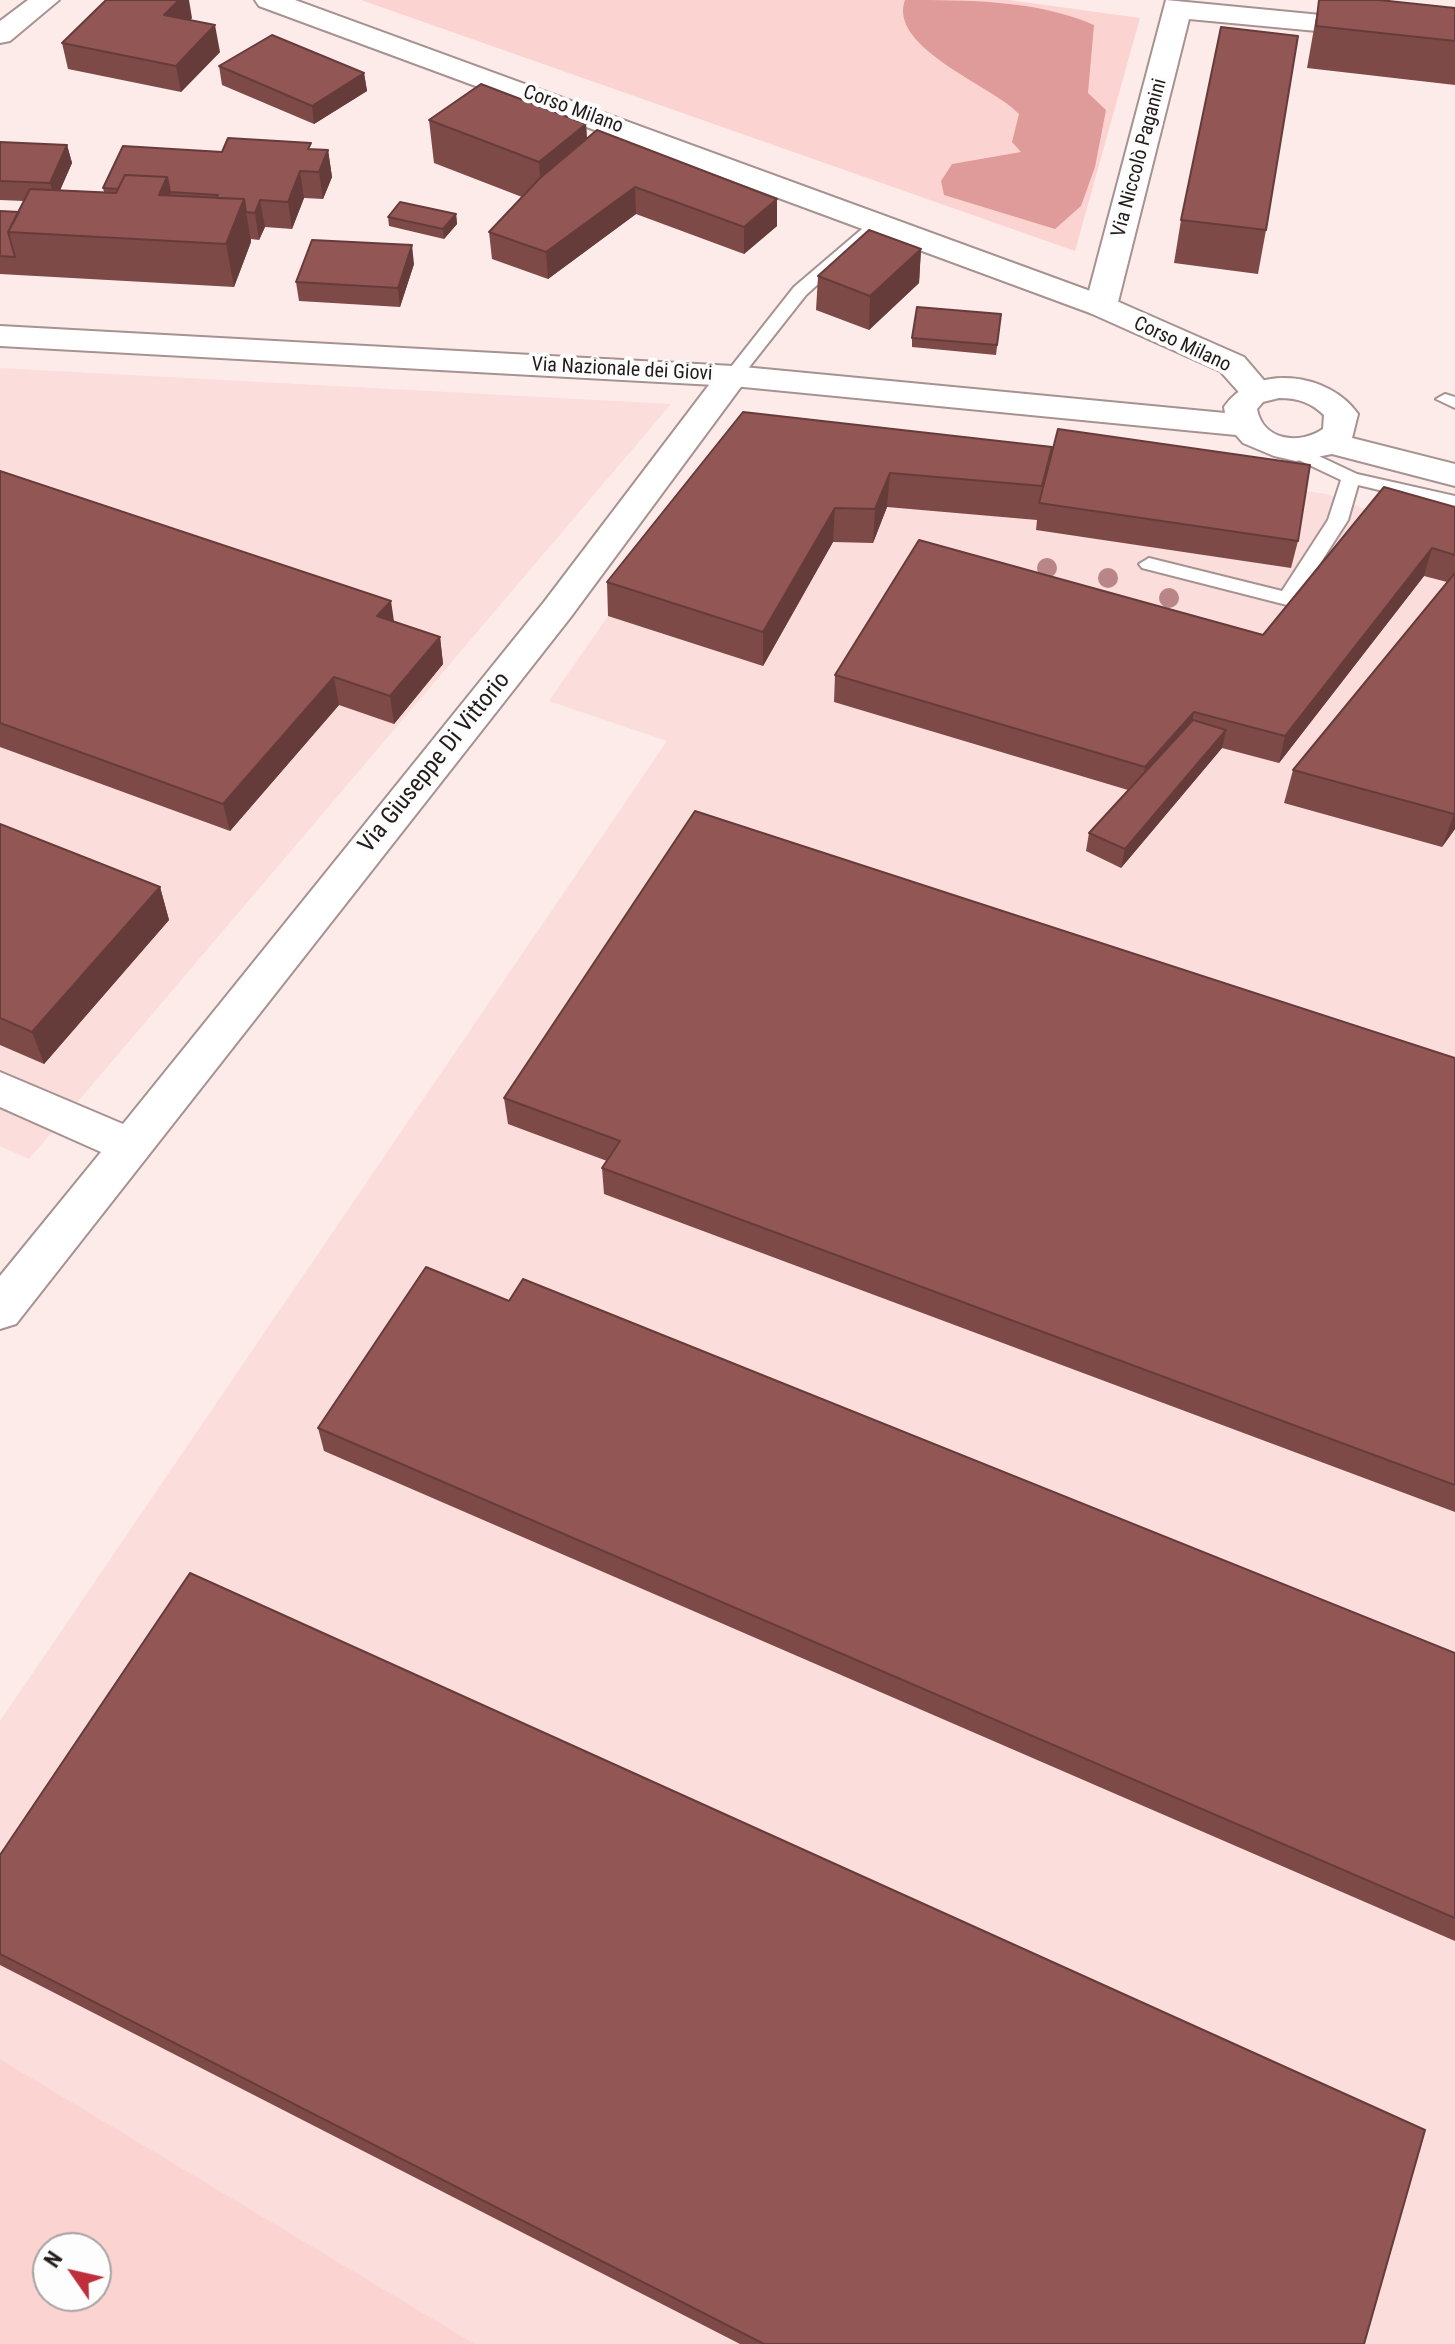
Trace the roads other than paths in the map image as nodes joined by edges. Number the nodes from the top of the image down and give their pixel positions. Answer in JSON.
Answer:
{"nodes":[{"id":1,"x":45,"y":0,"type":"edge"},
{"id":2,"x":269,"y":0,"type":"edge"},
{"id":3,"x":1179,"y":5,"type":"edge"},
{"id":4,"x":0,"y":35,"type":"edge"},
{"id":5,"x":1455,"y":36,"type":"edge"},
{"id":6,"x":876,"y":222,"type":"junction"},
{"id":7,"x":1101,"y":306,"type":"junction"},
{"id":8,"x":0,"y":336,"type":"edge"},
{"id":9,"x":741,"y":364,"type":"junction"},
{"id":10,"x":1257,"y":392,"type":"junction"},
{"id":11,"x":1337,"y":408,"type":"junction"},
{"id":12,"x":1243,"y":425,"type":"junction"},
{"id":13,"x":1329,"y":443,"type":"junction"},
{"id":14,"x":1291,"y":449,"type":"junction"},
{"id":15,"x":1455,"y":456,"type":"edge"},
{"id":16,"x":1455,"y":475,"type":"edge"},
{"id":17,"x":1351,"y":478,"type":"junction"},
{"id":18,"x":1455,"y":502,"type":"edge"},
{"id":19,"x":1149,"y":564,"type":"dead end"},
{"id":20,"x":0,"y":1089,"type":"edge"},
{"id":21,"x":131,"y":1146,"type":"junction"},
{"id":22,"x":0,"y":1310,"type":"edge"}],
"edges":[{"from":1,"to":4,"type":"street"},
{"from":2,"to":6,"type":"street","name":"Corso Milano"},
{"from":3,"to":5,"type":"street","name":"Via Niccolò Paganini"},
{"from":3,"to":7,"type":"street","name":"Via Niccolò Paganini"},
{"from":6,"to":7,"type":"street","name":"Corso Milano"},
{"from":6,"to":9,"type":"lane"},
{"from":7,"to":10,"type":"street","name":"Corso Milano"},
{"from":8,"to":9,"type":"street","name":"Via Nazionale dei Giovi"},
{"from":9,"to":12,"type":"street","name":"Via Nazionale dei Giovi"},
{"from":9,"to":21,"type":"street","name":"Via Giuseppe Di Vittorio"},
{"from":10,"to":11,"type":"street"},
{"from":10,"to":12,"type":"street"},
{"from":11,"to":13,"type":"street"},
{"from":11,"to":15,"type":"street"},
{"from":12,"to":14,"type":"street"},
{"from":13,"to":14,"type":"street"},
{"from":13,"to":16,"type":"street"},
{"from":14,"to":17,"type":"lane"},
{"from":17,"to":18,"type":"lane"},
{"from":17,"to":19,"type":"lane"},
{"from":20,"to":21,"type":"street"},
{"from":21,"to":22,"type":"street","name":"Via Giuseppe Di Vittorio"}]}
